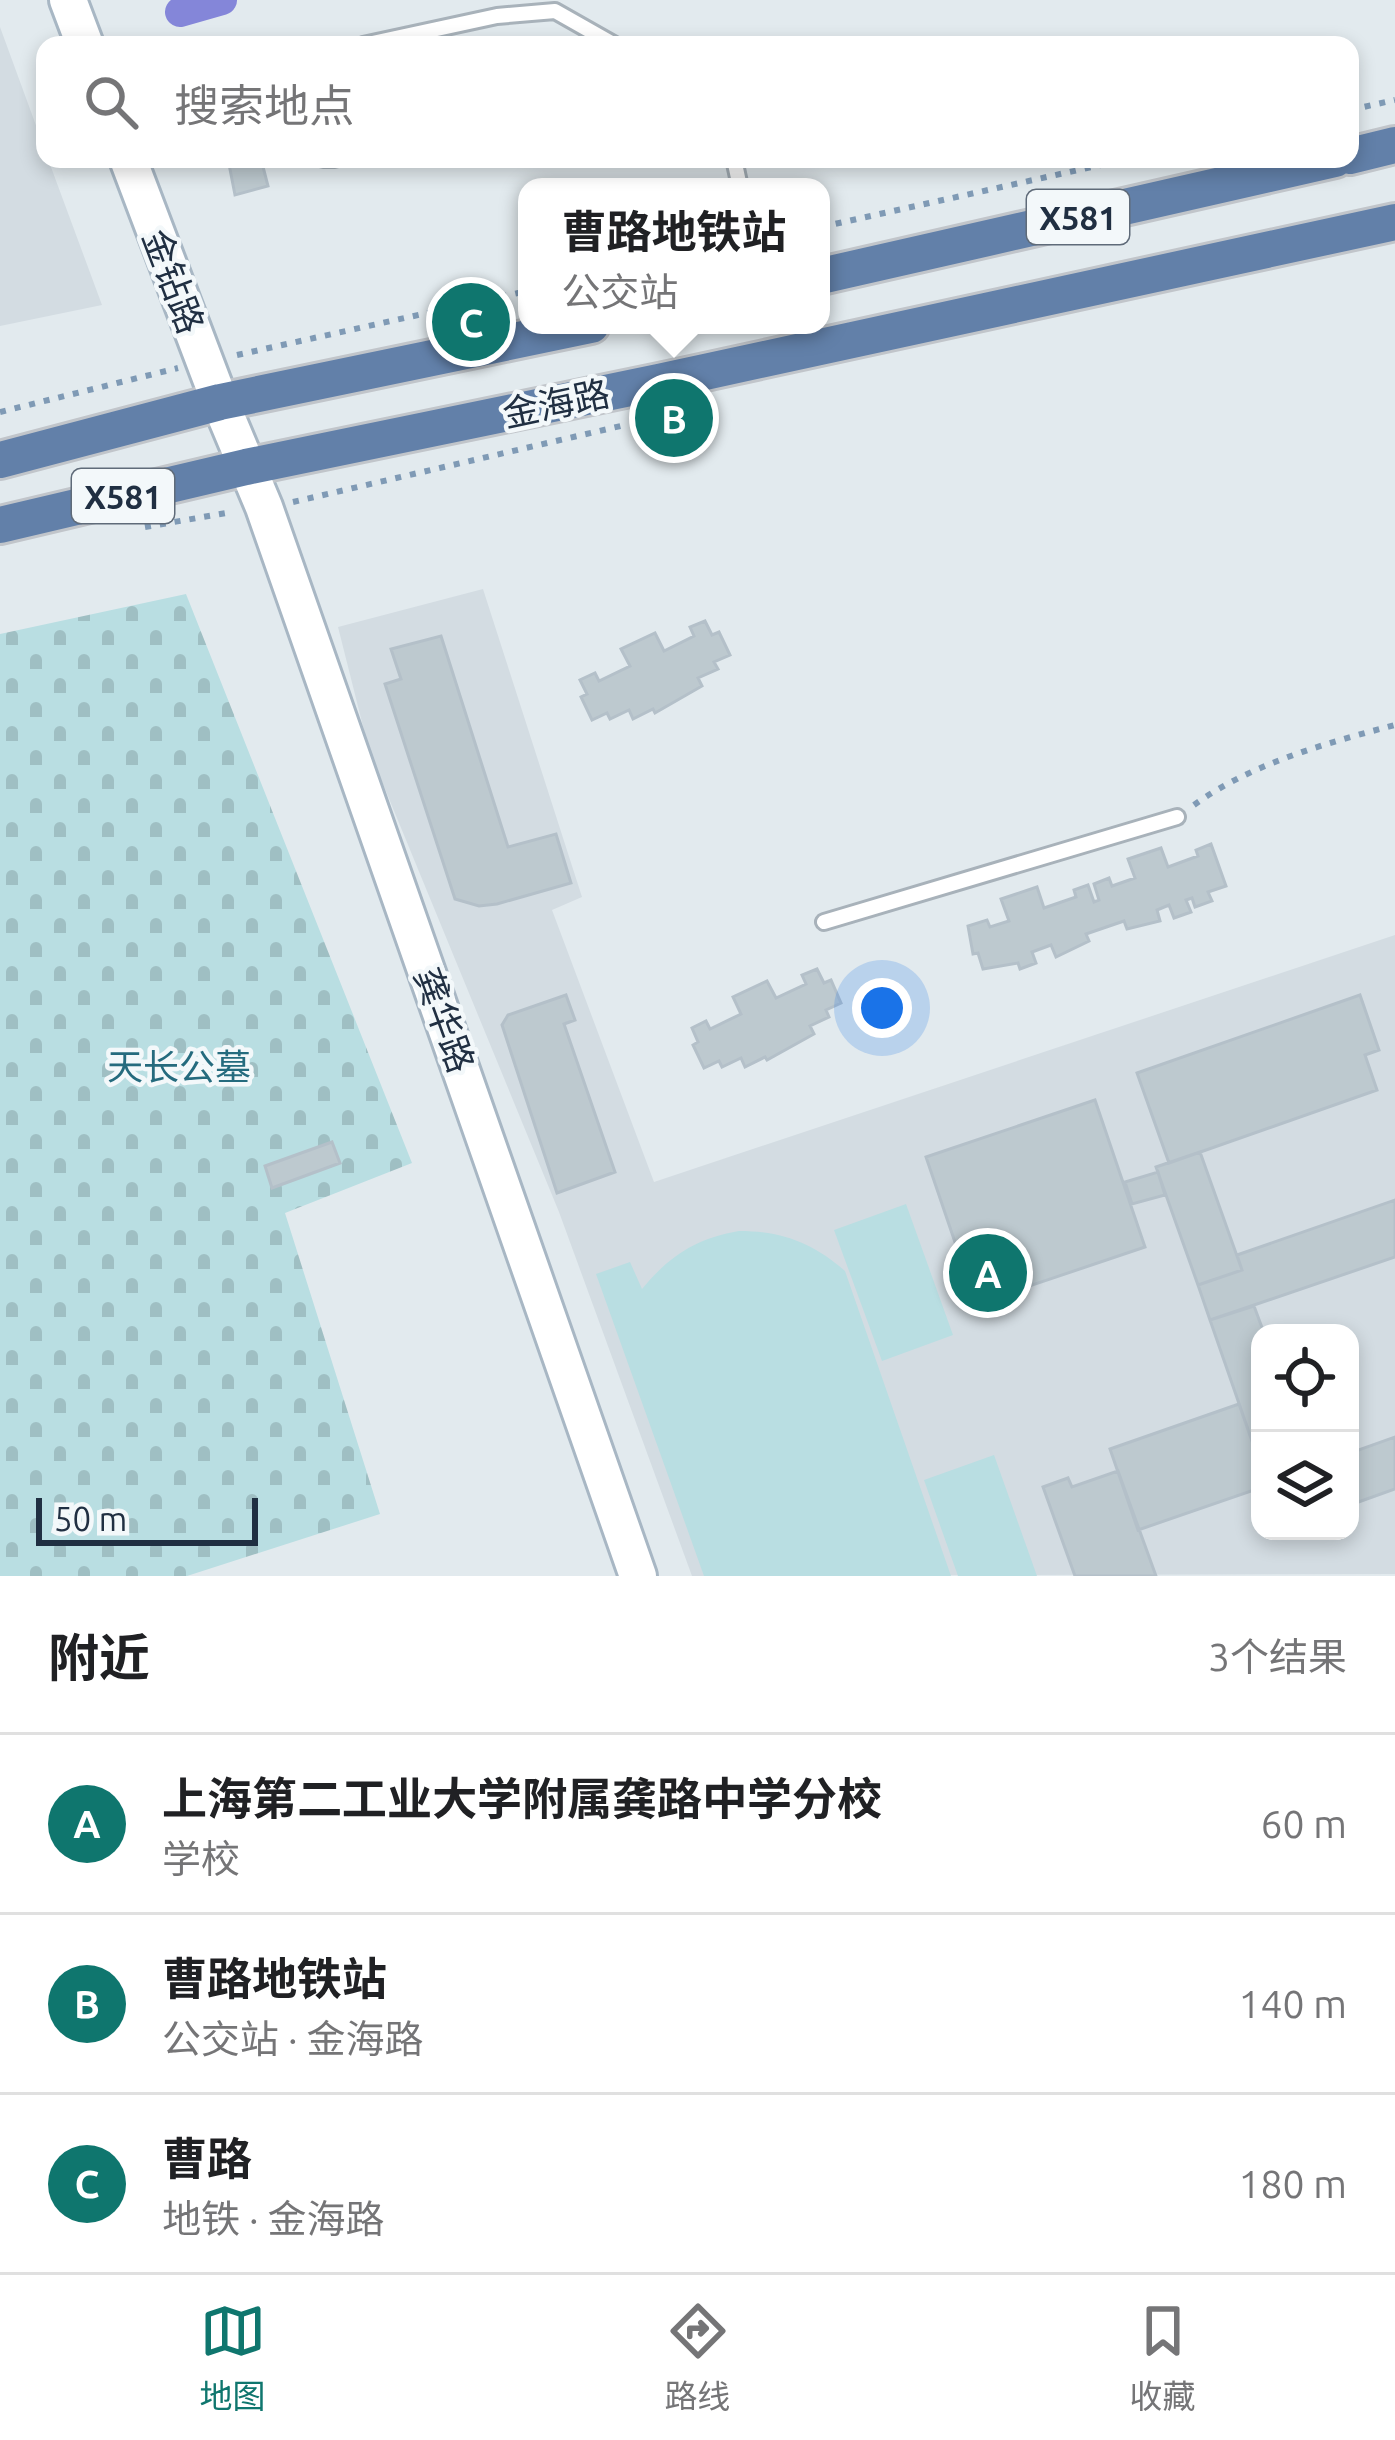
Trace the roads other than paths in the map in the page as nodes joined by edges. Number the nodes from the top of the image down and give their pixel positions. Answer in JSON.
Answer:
{"nodes":[{"id":1,"x":68,"y":0,"type":"edge"},
{"id":2,"x":82,"y":36,"type":"edge"},
{"id":3,"x":404,"y":36,"type":"edge"},
{"id":4,"x":600,"y":36,"type":"edge"},
{"id":5,"x":1395,"y":146,"type":"edge"},
{"id":6,"x":1359,"y":154,"type":"edge"},
{"id":7,"x":131,"y":168,"type":"edge"},
{"id":8,"x":1295,"y":168,"type":"edge"},
{"id":9,"x":1395,"y":222,"type":"edge"},
{"id":10,"x":830,"y":274,"type":"edge"},
{"id":11,"x":548,"y":334,"type":"edge"},
{"id":12,"x":220,"y":402,"type":"junction"},
{"id":13,"x":0,"y":460,"type":"edge"},
{"id":14,"x":247,"y":466,"type":"junction"},
{"id":15,"x":0,"y":525,"type":"edge"},
{"id":16,"x":1177,"y":818,"type":"road end"},
{"id":17,"x":824,"y":922,"type":"dead end"},
{"id":18,"x":638,"y":1576,"type":"edge"}],
"edges":[{"from":1,"to":2,"type":"street"},
{"from":3,"to":4,"type":"lane"},
{"from":5,"to":6,"type":"main road"},
{"from":7,"to":12,"type":"street","name":"金钻路"},
{"from":8,"to":10,"type":"main road","number":"X581"},
{"from":9,"to":14,"type":"main road","name":"金海路","number":"X581"},
{"from":11,"to":12,"type":"main road","name":"金海路","number":"X581"},
{"from":12,"to":13,"type":"main road","name":"金海路","number":"X581"},
{"from":12,"to":14,"type":"street","name":"金钻路"},
{"from":14,"to":15,"type":"main road","name":"金海路","number":"X581"},
{"from":14,"to":18,"type":"street","name":"龚华路"},
{"from":16,"to":17,"type":"lane"}]}
